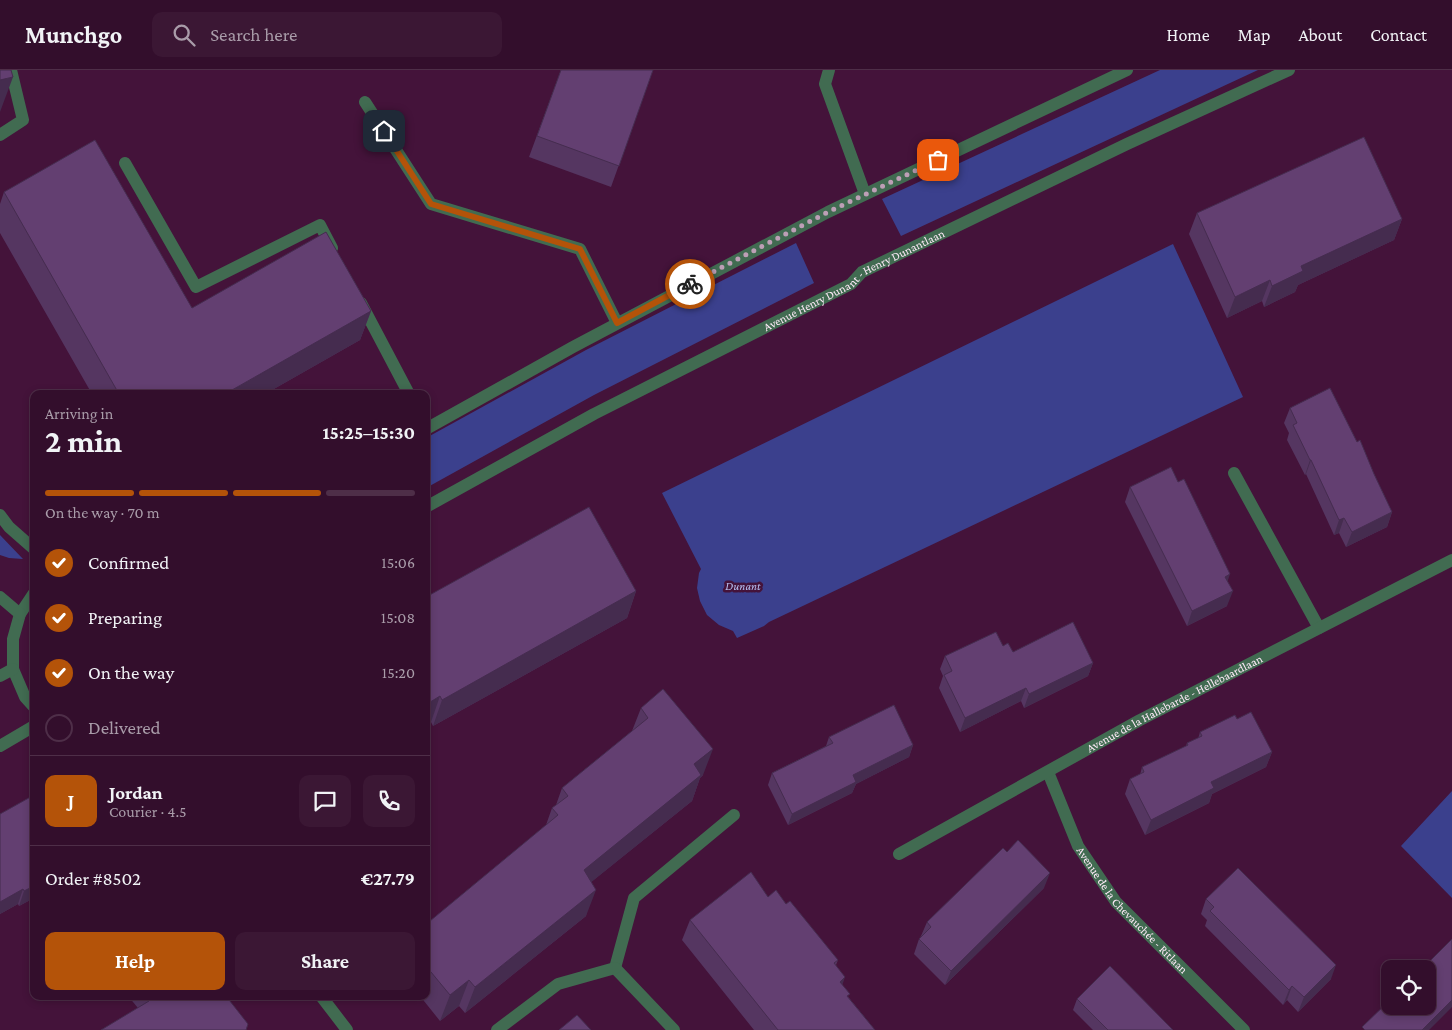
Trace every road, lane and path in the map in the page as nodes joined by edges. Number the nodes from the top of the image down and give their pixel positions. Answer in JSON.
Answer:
{"nodes":[{"id":1,"x":12,"y":70,"type":"edge"},
{"id":2,"x":829,"y":70,"type":"edge"},
{"id":3,"x":1127,"y":70,"type":"edge"},
{"id":4,"x":1289,"y":70,"type":"edge"},
{"id":5,"x":365,"y":102,"type":"dead end"},
{"id":6,"x":0,"y":135,"type":"edge"},
{"id":7,"x":124,"y":163,"type":"dead end"},
{"id":8,"x":865,"y":194,"type":"junction"},
{"id":9,"x":338,"y":259,"type":"edge"},
{"id":10,"x":356,"y":293,"type":"edge"},
{"id":11,"x":617,"y":323,"type":"junction"},
{"id":12,"x":407,"y":390,"type":"edge"},
{"id":13,"x":430,"y":426,"type":"edge"},
{"id":14,"x":1234,"y":473,"type":"dead end"},
{"id":15,"x":430,"y":505,"type":"edge"},
{"id":16,"x":0,"y":515,"type":"edge"},
{"id":17,"x":30,"y":545,"type":"edge"},
{"id":18,"x":1452,"y":560,"type":"edge"},
{"id":19,"x":0,"y":597,"type":"edge"},
{"id":20,"x":30,"y":599,"type":"edge"},
{"id":21,"x":20,"y":614,"type":"junction"},
{"id":22,"x":1319,"y":628,"type":"junction"},
{"id":23,"x":13,"y":669,"type":"junction"},
{"id":24,"x":0,"y":676,"type":"edge"},
{"id":25,"x":30,"y":703,"type":"edge"},
{"id":26,"x":30,"y":728,"type":"edge"},
{"id":27,"x":0,"y":746,"type":"edge"},
{"id":28,"x":1048,"y":772,"type":"junction"},
{"id":29,"x":734,"y":815,"type":"dead end"},
{"id":30,"x":899,"y":854,"type":"dead end"},
{"id":31,"x":615,"y":968,"type":"junction"},
{"id":32,"x":324,"y":1000,"type":"edge"},
{"id":33,"x":347,"y":1030,"type":"edge"},
{"id":34,"x":497,"y":1030,"type":"edge"},
{"id":35,"x":674,"y":1030,"type":"edge"},
{"id":36,"x":1244,"y":1030,"type":"edge"}],
"edges":[{"from":1,"to":6,"type":"street"},
{"from":2,"to":8,"type":"street"},
{"from":3,"to":8,"type":"street"},
{"from":4,"to":15,"type":"street","name":"Avenue Henry Dunant - Henry Dunantlaan"},
{"from":5,"to":11,"type":"street"},
{"from":7,"to":9,"type":"street"},
{"from":8,"to":11,"type":"street"},
{"from":10,"to":12,"type":"street"},
{"from":11,"to":13,"type":"street"},
{"from":14,"to":22,"type":"street"},
{"from":16,"to":17,"type":"street"},
{"from":18,"to":22,"type":"street","name":"Avenue de la Hallebarde - Hellebaardlaan"},
{"from":19,"to":21,"type":"street"},
{"from":20,"to":21,"type":"street"},
{"from":21,"to":23,"type":"street"},
{"from":22,"to":28,"type":"street","name":"Avenue de la Hallebarde - Hellebaardlaan"},
{"from":23,"to":24,"type":"street"},
{"from":23,"to":25,"type":"street"},
{"from":26,"to":27,"type":"street"},
{"from":28,"to":30,"type":"street","name":"Avenue de la Hallebarde - Hellebaardlaan"},
{"from":28,"to":36,"type":"street","name":"Avenue de la Chevauchée - Ritlaan"},
{"from":29,"to":31,"type":"street"},
{"from":31,"to":34,"type":"street"},
{"from":31,"to":35,"type":"street"},
{"from":32,"to":33,"type":"street"}]}
